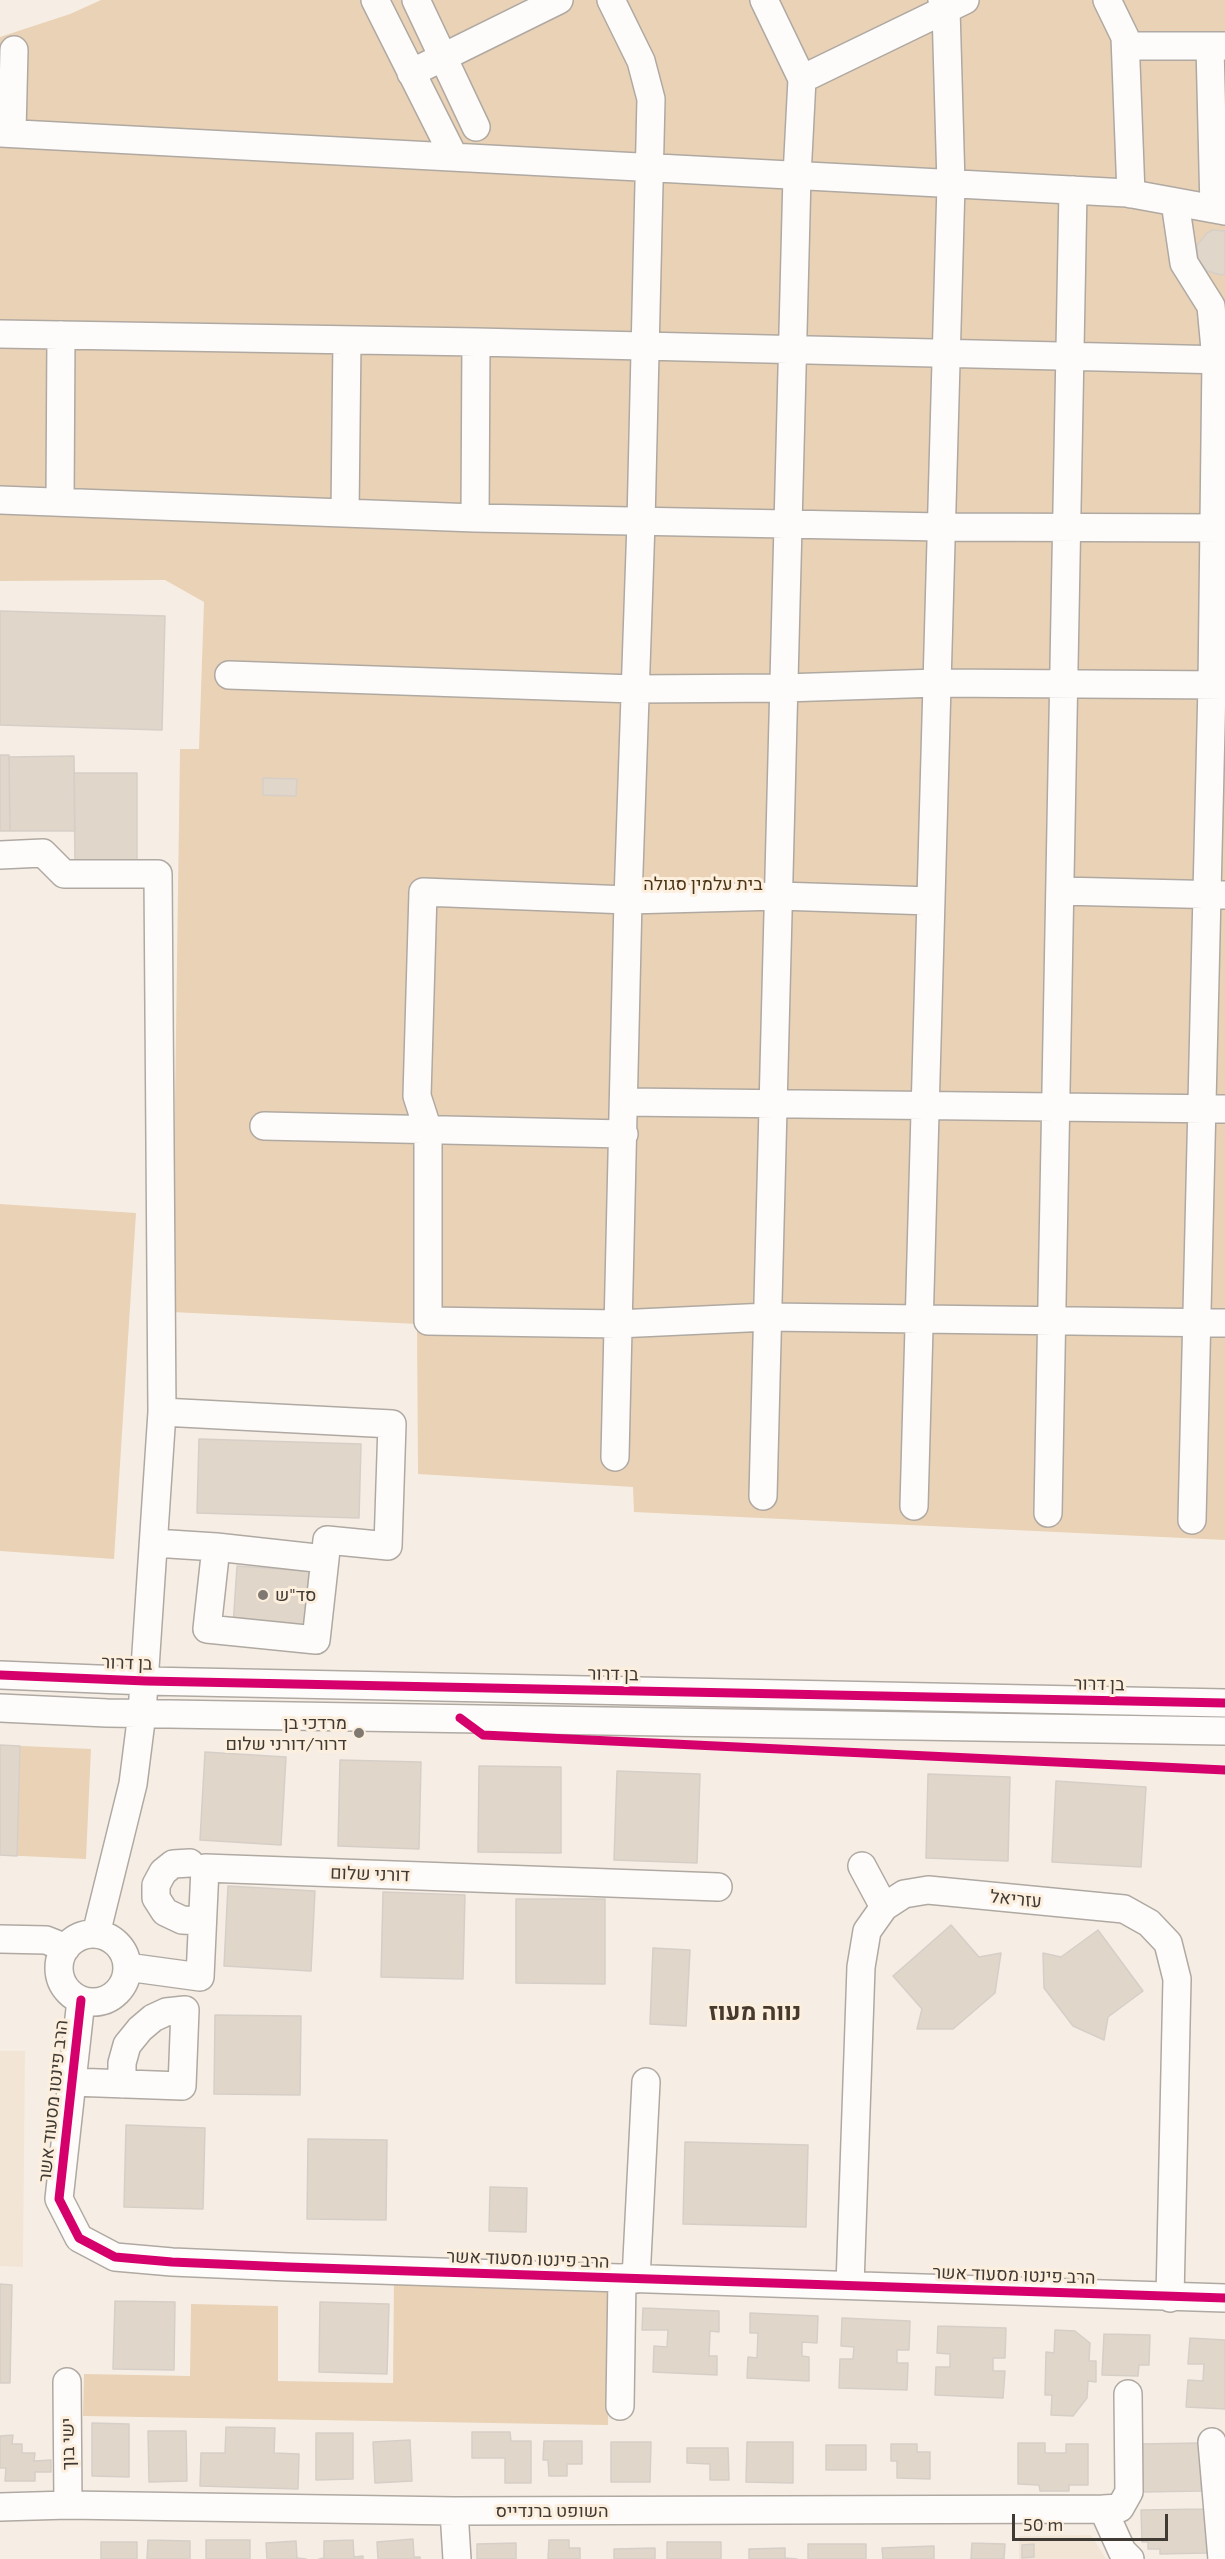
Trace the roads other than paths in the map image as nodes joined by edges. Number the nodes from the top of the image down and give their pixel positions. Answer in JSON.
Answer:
{"nodes":[{"id":1,"x":375,"y":0,"type":"edge"},
{"id":2,"x":416,"y":0,"type":"edge"},
{"id":3,"x":559,"y":0,"type":"edge"},
{"id":4,"x":611,"y":0,"type":"edge"},
{"id":5,"x":764,"y":0,"type":"edge"},
{"id":6,"x":1107,"y":0,"type":"edge"},
{"id":7,"x":951,"y":3,"type":"edge"},
{"id":8,"x":1126,"y":46,"type":"junction"},
{"id":9,"x":1217,"y":46,"type":"edge"},
{"id":10,"x":14,"y":50,"type":"dead end"},
{"id":11,"x":443,"y":57,"type":"junction"},
{"id":12,"x":411,"y":73,"type":"junction"},
{"id":13,"x":802,"y":79,"type":"junction"},
{"id":14,"x":476,"y":127,"type":"dead end"},
{"id":15,"x":6,"y":133,"type":"edge"},
{"id":16,"x":454,"y":158,"type":"junction"},
{"id":17,"x":651,"y":169,"type":"junction"},
{"id":18,"x":797,"y":176,"type":"junction"},
{"id":19,"x":951,"y":184,"type":"junction"},
{"id":20,"x":1073,"y":190,"type":"junction"},
{"id":21,"x":1131,"y":194,"type":"junction"},
{"id":22,"x":1175,"y":202,"type":"junction"},
{"id":23,"x":1219,"y":210,"type":"edge"},
{"id":24,"x":1218,"y":301,"type":"edge"},
{"id":25,"x":0,"y":334,"type":"edge"},
{"id":26,"x":61,"y":335,"type":"junction"},
{"id":27,"x":347,"y":340,"type":"junction"},
{"id":28,"x":476,"y":342,"type":"junction"},
{"id":29,"x":646,"y":346,"type":"junction"},
{"id":30,"x":793,"y":350,"type":"junction"},
{"id":31,"x":946,"y":353,"type":"junction"},
{"id":32,"x":1070,"y":356,"type":"junction"},
{"id":33,"x":1220,"y":360,"type":"edge"},
{"id":34,"x":0,"y":500,"type":"edge"},
{"id":35,"x":60,"y":502,"type":"junction"},
{"id":36,"x":345,"y":513,"type":"junction"},
{"id":37,"x":474,"y":518,"type":"junction"},
{"id":38,"x":641,"y":522,"type":"junction"},
{"id":39,"x":788,"y":522,"type":"junction"},
{"id":40,"x":1067,"y":526,"type":"junction"},
{"id":41,"x":941,"y":527,"type":"junction"},
{"id":42,"x":1219,"y":528,"type":"edge"},
{"id":43,"x":229,"y":675,"type":"dead end"},
{"id":44,"x":937,"y":683,"type":"junction"},
{"id":45,"x":1064,"y":684,"type":"junction"},
{"id":46,"x":1218,"y":685,"type":"edge"},
{"id":47,"x":784,"y":688,"type":"junction"},
{"id":48,"x":634,"y":689,"type":"junction"},
{"id":49,"x":0,"y":855,"type":"edge"},
{"id":50,"x":1061,"y":891,"type":"junction"},
{"id":51,"x":1216,"y":895,"type":"edge"},
{"id":52,"x":779,"y":896,"type":"junction"},
{"id":53,"x":628,"y":900,"type":"junction"},
{"id":54,"x":931,"y":901,"type":"junction"},
{"id":55,"x":625,"y":1102,"type":"junction"},
{"id":56,"x":774,"y":1103,"type":"junction"},
{"id":57,"x":925,"y":1105,"type":"junction"},
{"id":58,"x":1057,"y":1107,"type":"junction"},
{"id":59,"x":1214,"y":1108,"type":"edge"},
{"id":60,"x":264,"y":1126,"type":"dead end"},
{"id":61,"x":428,"y":1130,"type":"junction"},
{"id":62,"x":624,"y":1134,"type":"junction"},
{"id":63,"x":768,"y":1317,"type":"junction"},
{"id":64,"x":920,"y":1319,"type":"junction"},
{"id":65,"x":1053,"y":1321,"type":"junction"},
{"id":66,"x":1198,"y":1323,"type":"junction"},
{"id":67,"x":1225,"y":1323,"type":"edge"},
{"id":68,"x":617,"y":1324,"type":"junction"},
{"id":69,"x":162,"y":1412,"type":"junction"},
{"id":70,"x":615,"y":1457,"type":"dead end"},
{"id":71,"x":763,"y":1496,"type":"dead end"},
{"id":72,"x":914,"y":1506,"type":"dead end"},
{"id":73,"x":1048,"y":1513,"type":"dead end"},
{"id":74,"x":1192,"y":1520,"type":"dead end"},
{"id":75,"x":154,"y":1543,"type":"junction"},
{"id":76,"x":216,"y":1547,"type":"junction"},
{"id":77,"x":325,"y":1559,"type":"junction"},
{"id":78,"x":0,"y":1675,"type":"edge"},
{"id":79,"x":146,"y":1680,"type":"junction"},
{"id":80,"x":1225,"y":1703,"type":"edge"},
{"id":81,"x":0,"y":1708,"type":"edge"},
{"id":82,"x":107,"y":1713,"type":"junction"},
{"id":83,"x":141,"y":1713,"type":"junction"},
{"id":84,"x":1225,"y":1731,"type":"edge"},
{"id":85,"x":138,"y":1744,"type":"junction"},
{"id":86,"x":190,"y":1863,"type":"dead end"},
{"id":87,"x":862,"y":1866,"type":"dead end"},
{"id":88,"x":718,"y":1887,"type":"dead end"},
{"id":89,"x":884,"y":1907,"type":"junction"},
{"id":90,"x":202,"y":1921,"type":"junction"},
{"id":91,"x":96,"y":1934,"type":"junction"},
{"id":92,"x":0,"y":1939,"type":"edge"},
{"id":93,"x":66,"y":1948,"type":"junction"},
{"id":94,"x":127,"y":1967,"type":"junction"},
{"id":95,"x":81,"y":2000,"type":"junction"},
{"id":96,"x":72,"y":2082,"type":"junction"},
{"id":97,"x":646,"y":2082,"type":"dead end"},
{"id":98,"x":122,"y":2084,"type":"dead end"},
{"id":99,"x":629,"y":2279,"type":"junction"},
{"id":100,"x":850,"y":2285,"type":"junction"},
{"id":101,"x":1170,"y":2298,"type":"junction"},
{"id":102,"x":1225,"y":2298,"type":"edge"},
{"id":103,"x":67,"y":2382,"type":"dead end"},
{"id":104,"x":1128,"y":2394,"type":"dead end"},
{"id":105,"x":620,"y":2406,"type":"dead end"},
{"id":106,"x":1212,"y":2442,"type":"dead end"},
{"id":107,"x":68,"y":2505,"type":"junction"},
{"id":108,"x":0,"y":2506,"type":"edge"},
{"id":109,"x":1103,"y":2510,"type":"junction"},
{"id":110,"x":454,"y":2511,"type":"junction"},
{"id":111,"x":457,"y":2559,"type":"edge"},
{"id":112,"x":1130,"y":2559,"type":"edge"},
{"id":113,"x":1222,"y":2559,"type":"edge"}],
"edges":[{"from":1,"to":12,"type":"street"},
{"from":2,"to":11,"type":"street"},
{"from":3,"to":11,"type":"street"},
{"from":4,"to":17,"type":"street"},
{"from":5,"to":13,"type":"street"},
{"from":6,"to":8,"type":"street"},
{"from":7,"to":13,"type":"street"},
{"from":7,"to":19,"type":"street"},
{"from":8,"to":9,"type":"street"},
{"from":8,"to":21,"type":"street"},
{"from":9,"to":23,"type":"street"},
{"from":10,"to":15,"type":"street"},
{"from":11,"to":12,"type":"street"},
{"from":11,"to":14,"type":"street"},
{"from":12,"to":16,"type":"street"},
{"from":13,"to":18,"type":"street"},
{"from":15,"to":16,"type":"street"},
{"from":16,"to":17,"type":"street"},
{"from":17,"to":18,"type":"street"},
{"from":17,"to":29,"type":"street"},
{"from":18,"to":19,"type":"street"},
{"from":18,"to":30,"type":"street"},
{"from":19,"to":20,"type":"street"},
{"from":19,"to":31,"type":"street"},
{"from":20,"to":21,"type":"street"},
{"from":20,"to":32,"type":"street"},
{"from":21,"to":22,"type":"street"},
{"from":22,"to":23,"type":"street"},
{"from":22,"to":24,"type":"street"},
{"from":24,"to":33,"type":"street"},
{"from":25,"to":26,"type":"street"},
{"from":26,"to":27,"type":"street"},
{"from":26,"to":35,"type":"street"},
{"from":27,"to":28,"type":"street"},
{"from":27,"to":36,"type":"street"},
{"from":28,"to":29,"type":"street"},
{"from":28,"to":37,"type":"street"},
{"from":29,"to":30,"type":"street"},
{"from":29,"to":38,"type":"street"},
{"from":30,"to":31,"type":"street"},
{"from":30,"to":39,"type":"street"},
{"from":31,"to":32,"type":"street"},
{"from":31,"to":41,"type":"street"},
{"from":32,"to":33,"type":"street"},
{"from":32,"to":40,"type":"street"},
{"from":33,"to":42,"type":"street"},
{"from":34,"to":35,"type":"street"},
{"from":35,"to":36,"type":"street"},
{"from":36,"to":37,"type":"street"},
{"from":37,"to":38,"type":"street"},
{"from":38,"to":39,"type":"street"},
{"from":38,"to":48,"type":"street"},
{"from":39,"to":41,"type":"street"},
{"from":39,"to":47,"type":"street"},
{"from":40,"to":41,"type":"street"},
{"from":40,"to":42,"type":"street"},
{"from":40,"to":45,"type":"street"},
{"from":41,"to":44,"type":"street"},
{"from":42,"to":46,"type":"street"},
{"from":43,"to":48,"type":"street"},
{"from":44,"to":45,"type":"street"},
{"from":44,"to":47,"type":"street"},
{"from":44,"to":54,"type":"street"},
{"from":45,"to":46,"type":"street"},
{"from":45,"to":50,"type":"street"},
{"from":46,"to":51,"type":"street"},
{"from":47,"to":48,"type":"street"},
{"from":47,"to":52,"type":"street"},
{"from":48,"to":53,"type":"street"},
{"from":49,"to":69,"type":"street"},
{"from":50,"to":51,"type":"street"},
{"from":50,"to":58,"type":"street"},
{"from":51,"to":59,"type":"street"},
{"from":52,"to":53,"type":"street"},
{"from":52,"to":54,"type":"street"},
{"from":52,"to":56,"type":"street"},
{"from":53,"to":55,"type":"street"},
{"from":53,"to":61,"type":"street"},
{"from":54,"to":57,"type":"street"},
{"from":55,"to":56,"type":"street"},
{"from":55,"to":62,"type":"street"},
{"from":56,"to":57,"type":"street"},
{"from":56,"to":63,"type":"street"},
{"from":57,"to":58,"type":"street"},
{"from":57,"to":64,"type":"street"},
{"from":58,"to":59,"type":"street"},
{"from":58,"to":65,"type":"street"},
{"from":59,"to":66,"type":"street"},
{"from":60,"to":61,"type":"street"},
{"from":61,"to":62,"type":"street"},
{"from":61,"to":68,"type":"street"},
{"from":62,"to":68,"type":"street"},
{"from":63,"to":64,"type":"street"},
{"from":63,"to":68,"type":"street"},
{"from":63,"to":71,"type":"street"},
{"from":64,"to":65,"type":"street"},
{"from":64,"to":72,"type":"street"},
{"from":65,"to":66,"type":"street"},
{"from":65,"to":73,"type":"street"},
{"from":66,"to":67,"type":"street"},
{"from":66,"to":74,"type":"street"},
{"from":68,"to":70,"type":"street"},
{"from":69,"to":75,"type":"street"},
{"from":69,"to":77,"type":"street"},
{"from":75,"to":76,"type":"street"},
{"from":75,"to":79,"type":"street"},
{"from":76,"to":77,"type":"street"},
{"from":76,"to":77,"type":"street"},
{"from":78,"to":79,"type":"street","name":"בן דרור"},
{"from":79,"to":80,"type":"street","name":"בן דרור"},
{"from":79,"to":83,"type":"street"},
{"from":81,"to":82,"type":"street"},
{"from":82,"to":83,"type":"street"},
{"from":82,"to":85,"type":"street"},
{"from":83,"to":84,"type":"street"},
{"from":83,"to":85,"type":"street"},
{"from":85,"to":91,"type":"street"},
{"from":86,"to":90,"type":"street"},
{"from":87,"to":89,"type":"street"},
{"from":88,"to":90,"type":"street","name":"דורני שלום"},
{"from":89,"to":100,"type":"street","name":"עזריאל"},
{"from":89,"to":101,"type":"street","name":"עזריאל"},
{"from":90,"to":94,"type":"street","name":"דורני שלום"},
{"from":91,"to":93,"type":"street"},
{"from":91,"to":94,"type":"street"},
{"from":92,"to":93,"type":"street"},
{"from":93,"to":95,"type":"street"},
{"from":94,"to":95,"type":"street"},
{"from":95,"to":96,"type":"street","name":"הרב פינטו מסעוד אשר"},
{"from":96,"to":98,"type":"street"},
{"from":96,"to":99,"type":"street","name":"הרב פינטו מסעוד אשר"},
{"from":97,"to":99,"type":"street"},
{"from":99,"to":100,"type":"street","name":"הרב פינטו מסעוד אשר"},
{"from":99,"to":105,"type":"street"},
{"from":100,"to":101,"type":"street","name":"הרב פינטו מסעוד אשר"},
{"from":101,"to":102,"type":"street","name":"הרב פינטו מסעוד אשר"},
{"from":103,"to":107,"type":"street","name":"ישי בוך"},
{"from":104,"to":109,"type":"street","name":"השופט ברנדייס"},
{"from":106,"to":113,"type":"street"},
{"from":107,"to":108,"type":"street","name":"השופט ברנדייס"},
{"from":107,"to":110,"type":"street","name":"השופט ברנדייס"},
{"from":109,"to":110,"type":"street","name":"השופט ברנדייס"},
{"from":109,"to":112,"type":"street"},
{"from":110,"to":111,"type":"street"}]}
